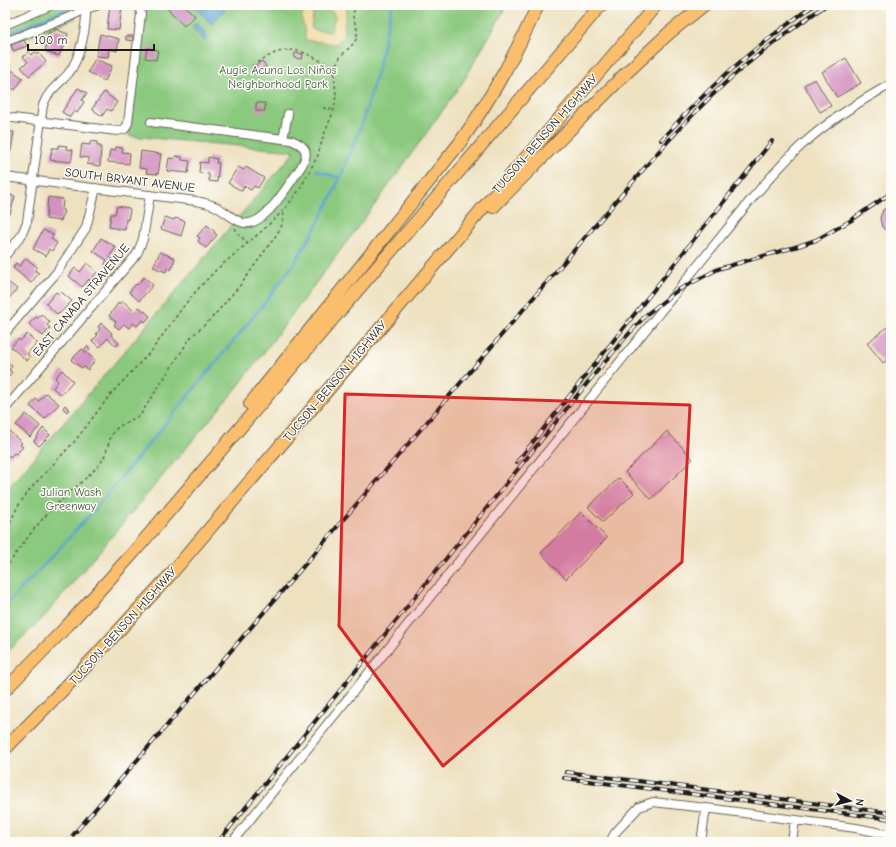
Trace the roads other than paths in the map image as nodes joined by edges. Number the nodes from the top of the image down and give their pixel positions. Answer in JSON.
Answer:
{"nodes":[{"id":1,"x":52,"y":5,"type":"edge"},
{"id":2,"x":99,"y":5,"type":"edge"},
{"id":3,"x":139,"y":5,"type":"edge"},
{"id":4,"x":538,"y":5,"type":"edge"},
{"id":5,"x":601,"y":5,"type":"edge"},
{"id":6,"x":656,"y":5,"type":"edge"},
{"id":7,"x":704,"y":5,"type":"edge"},
{"id":8,"x":86,"y":7,"type":"edge"},
{"id":9,"x":5,"y":25,"type":"edge"},
{"id":10,"x":5,"y":42,"type":"edge"},
{"id":11,"x":891,"y":84,"type":"edge"},
{"id":12,"x":288,"y":114,"type":"dead end"},
{"id":13,"x":5,"y":117,"type":"edge"},
{"id":14,"x":40,"y":121,"type":"junction"},
{"id":15,"x":151,"y":122,"type":"dead end"},
{"id":16,"x":283,"y":138,"type":"junction"},
{"id":17,"x":5,"y":176,"type":"edge"},
{"id":18,"x":33,"y":180,"type":"junction"},
{"id":19,"x":96,"y":188,"type":"junction"},
{"id":20,"x":150,"y":195,"type":"junction"},
{"id":21,"x":5,"y":256,"type":"edge"},
{"id":22,"x":428,"y":272,"type":"junction"},
{"id":23,"x":5,"y":333,"type":"edge"},
{"id":24,"x":5,"y":409,"type":"edge"},
{"id":25,"x":120,"y":568,"type":"junction"},
{"id":26,"x":5,"y":690,"type":"edge"},
{"id":27,"x":5,"y":749,"type":"edge"},
{"id":28,"x":706,"y":808,"type":"junction"},
{"id":29,"x":795,"y":820,"type":"junction"},
{"id":30,"x":891,"y":835,"type":"edge"},
{"id":31,"x":232,"y":842,"type":"edge"},
{"id":32,"x":610,"y":842,"type":"edge"},
{"id":33,"x":701,"y":842,"type":"edge"},
{"id":34,"x":792,"y":842,"type":"edge"}],
"edges":[{"from":1,"to":9,"type":"street"},
{"from":2,"to":8,"type":"street"},
{"from":3,"to":14,"type":"street"},
{"from":4,"to":25,"type":"highway"},
{"from":5,"to":25,"type":"highway"},
{"from":6,"to":22,"type":"highway","name":"TUCSON–BENSON HIGHWAY"},
{"from":7,"to":22,"type":"highway"},
{"from":8,"to":10,"type":"street"},
{"from":8,"to":14,"type":"street"},
{"from":11,"to":31,"type":"street"},
{"from":12,"to":16,"type":"street"},
{"from":13,"to":14,"type":"street"},
{"from":14,"to":18,"type":"street"},
{"from":15,"to":16,"type":"street"},
{"from":16,"to":20,"type":"street","name":"SOUTH BRYANT AVENUE"},
{"from":17,"to":18,"type":"street","name":"SOUTH BRYANT AVENUE"},
{"from":18,"to":19,"type":"street","name":"SOUTH BRYANT AVENUE"},
{"from":18,"to":21,"type":"street"},
{"from":19,"to":20,"type":"street","name":"SOUTH BRYANT AVENUE"},
{"from":19,"to":23,"type":"street"},
{"from":20,"to":24,"type":"street","name":"EAST CANADA STRAVENUE"},
{"from":22,"to":27,"type":"highway","name":"TUCSON–BENSON HIGHWAY"},
{"from":25,"to":26,"type":"highway"},
{"from":28,"to":29,"type":"street"},
{"from":28,"to":32,"type":"street"},
{"from":28,"to":33,"type":"street"},
{"from":29,"to":30,"type":"street"},
{"from":29,"to":34,"type":"street"}]}
